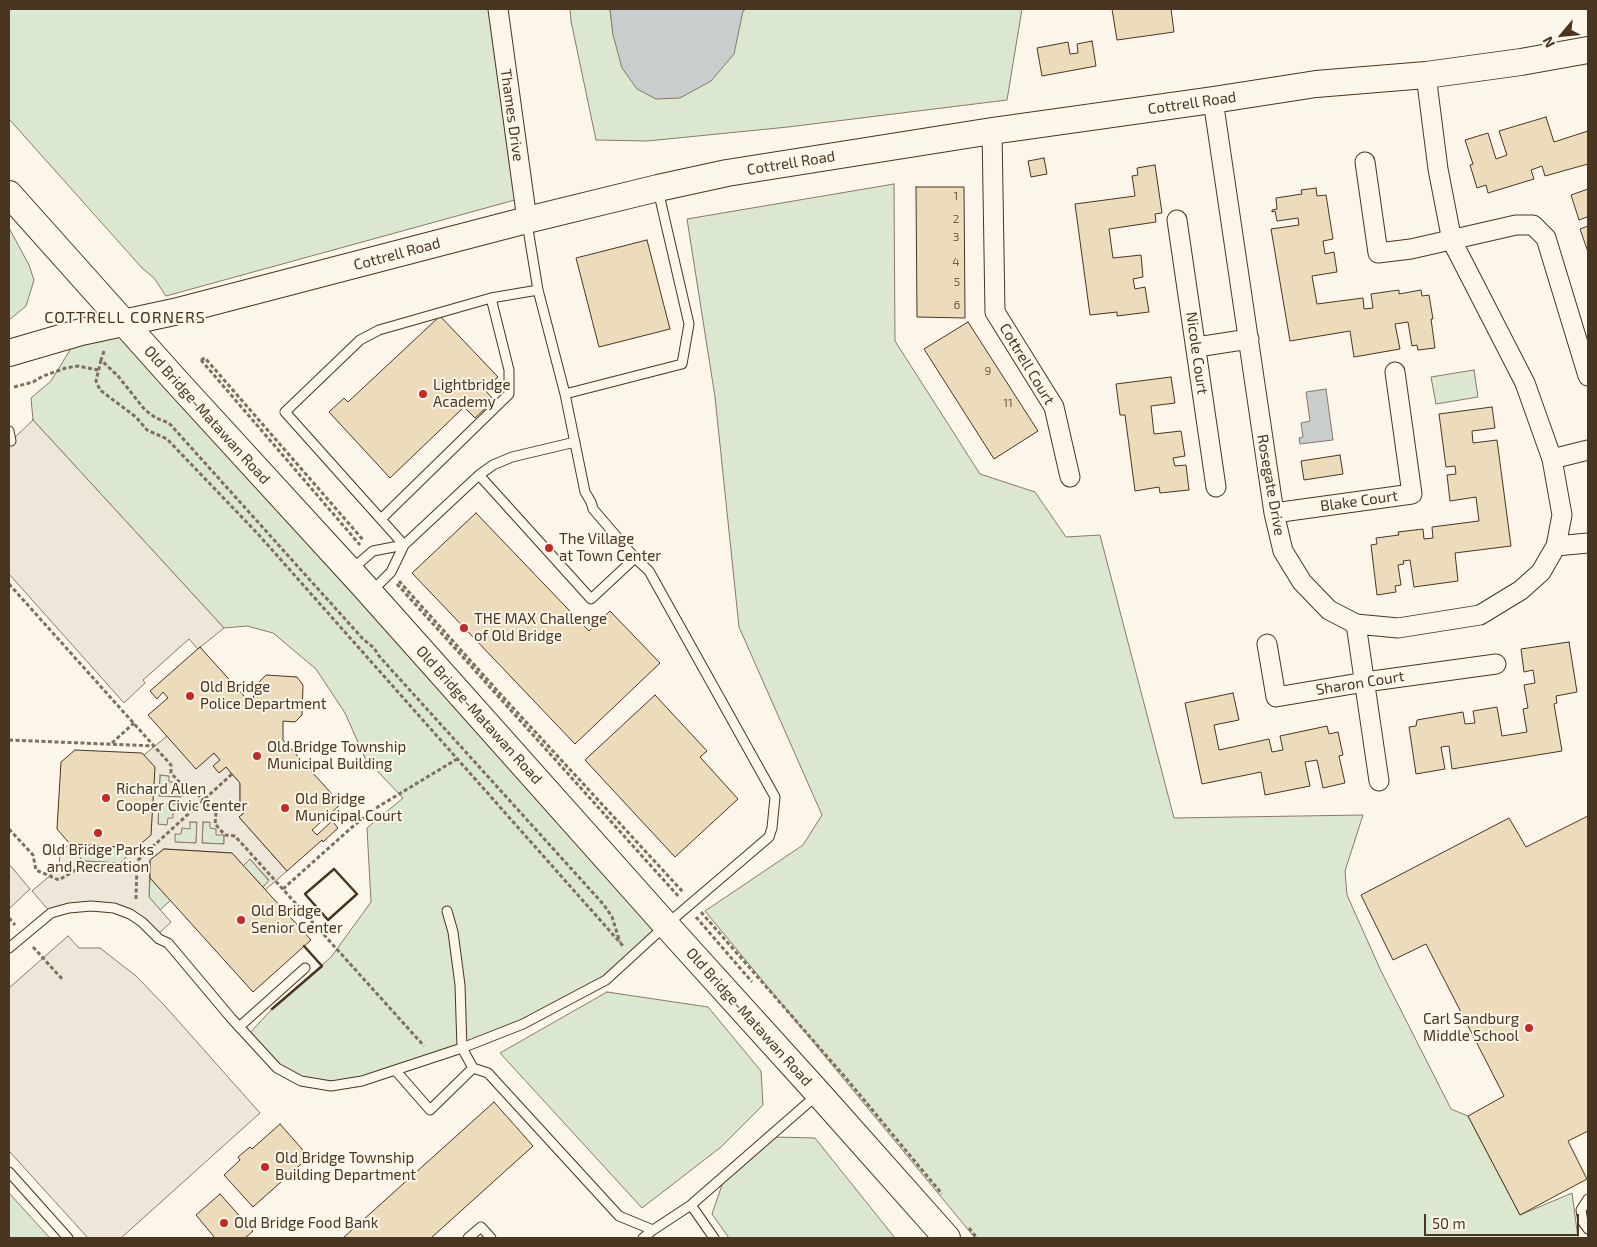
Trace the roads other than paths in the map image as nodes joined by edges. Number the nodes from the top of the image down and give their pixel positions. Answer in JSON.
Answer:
{"nodes":[{"id":1,"x":498,"y":9,"type":"edge"},
{"id":2,"x":1588,"y":50,"type":"edge"},
{"id":3,"x":1426,"y":75,"type":"junction"},
{"id":4,"x":1213,"y":100,"type":"junction"},
{"id":5,"x":992,"y":131,"type":"junction"},
{"id":6,"x":1365,"y":162,"type":"dead end"},
{"id":7,"x":658,"y":188,"type":"junction"},
{"id":8,"x":9,"y":194,"type":"edge"},
{"id":9,"x":527,"y":220,"type":"junction"},
{"id":10,"x":1177,"y":220,"type":"dead end"},
{"id":11,"x":1452,"y":241,"type":"junction"},
{"id":12,"x":538,"y":290,"type":"junction"},
{"id":13,"x":491,"y":298,"type":"junction"},
{"id":14,"x":124,"y":323,"type":"junction"},
{"id":15,"x":1249,"y":339,"type":"junction"},
{"id":16,"x":1196,"y":347,"type":"junction"},
{"id":17,"x":9,"y":353,"type":"edge"},
{"id":18,"x":1395,"y":372,"type":"dead end"},
{"id":19,"x":1588,"y":376,"type":"edge"},
{"id":20,"x":565,"y":394,"type":"junction"},
{"id":21,"x":9,"y":431,"type":"edge"},
{"id":22,"x":11,"y":441,"type":"dead end"},
{"id":23,"x":575,"y":442,"type":"junction"},
{"id":24,"x":1588,"y":450,"type":"edge"},
{"id":25,"x":1552,"y":459,"type":"junction"},
{"id":26,"x":480,"y":475,"type":"junction"},
{"id":27,"x":1070,"y":477,"type":"dead end"},
{"id":28,"x":1216,"y":487,"type":"dead end"},
{"id":29,"x":1274,"y":513,"type":"junction"},
{"id":30,"x":381,"y":519,"type":"junction"},
{"id":31,"x":1588,"y":543,"type":"edge"},
{"id":32,"x":404,"y":545,"type":"junction"},
{"id":33,"x":1556,"y":546,"type":"junction"},
{"id":34,"x":635,"y":558,"type":"junction"},
{"id":35,"x":350,"y":571,"type":"junction"},
{"id":36,"x":370,"y":593,"type":"junction"},
{"id":37,"x":1356,"y":624,"type":"junction"},
{"id":38,"x":1267,"y":644,"type":"dead end"},
{"id":39,"x":1496,"y":664,"type":"dead end"},
{"id":40,"x":1366,"y":682,"type":"junction"},
{"id":41,"x":1379,"y":781,"type":"dead end"},
{"id":42,"x":447,"y":911,"type":"dead end"},
{"id":43,"x":666,"y":925,"type":"junction"},
{"id":44,"x":9,"y":948,"type":"edge"},
{"id":45,"x":305,"y":968,"type":"dead end"},
{"id":46,"x":239,"y":1027,"type":"junction"},
{"id":47,"x":462,"y":1048,"type":"junction"},
{"id":48,"x":473,"y":1068,"type":"junction"},
{"id":49,"x":396,"y":1070,"type":"junction"},
{"id":50,"x":819,"y":1094,"type":"junction"},
{"id":51,"x":9,"y":1172,"type":"edge"},
{"id":52,"x":1588,"y":1199,"type":"edge"},
{"id":53,"x":691,"y":1205,"type":"junction"},
{"id":54,"x":1588,"y":1229,"type":"edge"},
{"id":55,"x":653,"y":1230,"type":"junction"},
{"id":56,"x":956,"y":1231,"type":"edge"},
{"id":57,"x":68,"y":1238,"type":"edge"},
{"id":58,"x":468,"y":1238,"type":"edge"},
{"id":59,"x":491,"y":1238,"type":"edge"},
{"id":60,"x":643,"y":1238,"type":"edge"},
{"id":61,"x":714,"y":1238,"type":"edge"}],
"edges":[{"from":1,"to":9,"type":"street","name":"Thames Drive"},
{"from":2,"to":3,"type":"street","name":"Cottrell Road"},
{"from":3,"to":4,"type":"street","name":"Cottrell Road"},
{"from":3,"to":11,"type":"street","name":"Rosegate Drive"},
{"from":4,"to":5,"type":"street","name":"Cottrell Road"},
{"from":4,"to":15,"type":"street","name":"Rosegate Drive"},
{"from":5,"to":7,"type":"street","name":"Cottrell Road"},
{"from":5,"to":27,"type":"street","name":"Cottrell Court"},
{"from":6,"to":11,"type":"street"},
{"from":7,"to":9,"type":"street","name":"Cottrell Road"},
{"from":7,"to":20,"type":"lane"},
{"from":8,"to":14,"type":"street","name":"Old Bridge-Matawan Road"},
{"from":9,"to":12,"type":"lane"},
{"from":9,"to":14,"type":"street","name":"Cottrell Road"},
{"from":10,"to":16,"type":"street","name":"Nicole Court"},
{"from":11,"to":19,"type":"street"},
{"from":11,"to":25,"type":"street","name":"Rosegate Drive"},
{"from":12,"to":13,"type":"lane"},
{"from":12,"to":20,"type":"lane"},
{"from":13,"to":30,"type":"lane"},
{"from":13,"to":30,"type":"lane"},
{"from":14,"to":17,"type":"street","name":"Cottrell Road"},
{"from":14,"to":35,"type":"street","name":"Old Bridge-Matawan Road"},
{"from":15,"to":16,"type":"street"},
{"from":15,"to":29,"type":"street","name":"Rosegate Drive"},
{"from":16,"to":28,"type":"street","name":"Nicole Court"},
{"from":18,"to":29,"type":"street","name":"Blake Court"},
{"from":20,"to":23,"type":"lane"},
{"from":21,"to":22,"type":"lane"},
{"from":23,"to":26,"type":"lane"},
{"from":23,"to":34,"type":"lane"},
{"from":24,"to":25,"type":"street"},
{"from":25,"to":33,"type":"street","name":"Rosegate Drive"},
{"from":26,"to":32,"type":"lane"},
{"from":26,"to":34,"type":"lane"},
{"from":29,"to":37,"type":"street","name":"Rosegate Drive"},
{"from":30,"to":32,"type":"lane"},
{"from":31,"to":33,"type":"street"},
{"from":32,"to":35,"type":"lane"},
{"from":32,"to":36,"type":"lane"},
{"from":33,"to":37,"type":"street","name":"Rosegate Drive"},
{"from":34,"to":43,"type":"lane"},
{"from":35,"to":36,"type":"street","name":"Old Bridge-Matawan Road"},
{"from":36,"to":43,"type":"street","name":"Old Bridge-Matawan Road"},
{"from":37,"to":40,"type":"street"},
{"from":38,"to":40,"type":"street","name":"Sharon Court"},
{"from":39,"to":40,"type":"street","name":"Sharon Court"},
{"from":40,"to":41,"type":"street"},
{"from":42,"to":47,"type":"lane"},
{"from":43,"to":47,"type":"lane"},
{"from":43,"to":50,"type":"street","name":"Old Bridge-Matawan Road"},
{"from":44,"to":46,"type":"lane"},
{"from":45,"to":46,"type":"lane"},
{"from":46,"to":49,"type":"lane"},
{"from":47,"to":48,"type":"lane"},
{"from":47,"to":49,"type":"lane"},
{"from":48,"to":49,"type":"lane"},
{"from":48,"to":55,"type":"lane"},
{"from":50,"to":53,"type":"lane"},
{"from":50,"to":56,"type":"street","name":"Old Bridge-Matawan Road"},
{"from":51,"to":57,"type":"lane"},
{"from":52,"to":54,"type":"lane"},
{"from":53,"to":55,"type":"lane"},
{"from":53,"to":61,"type":"lane"},
{"from":55,"to":60,"type":"lane"},
{"from":58,"to":59,"type":"lane"}]}
